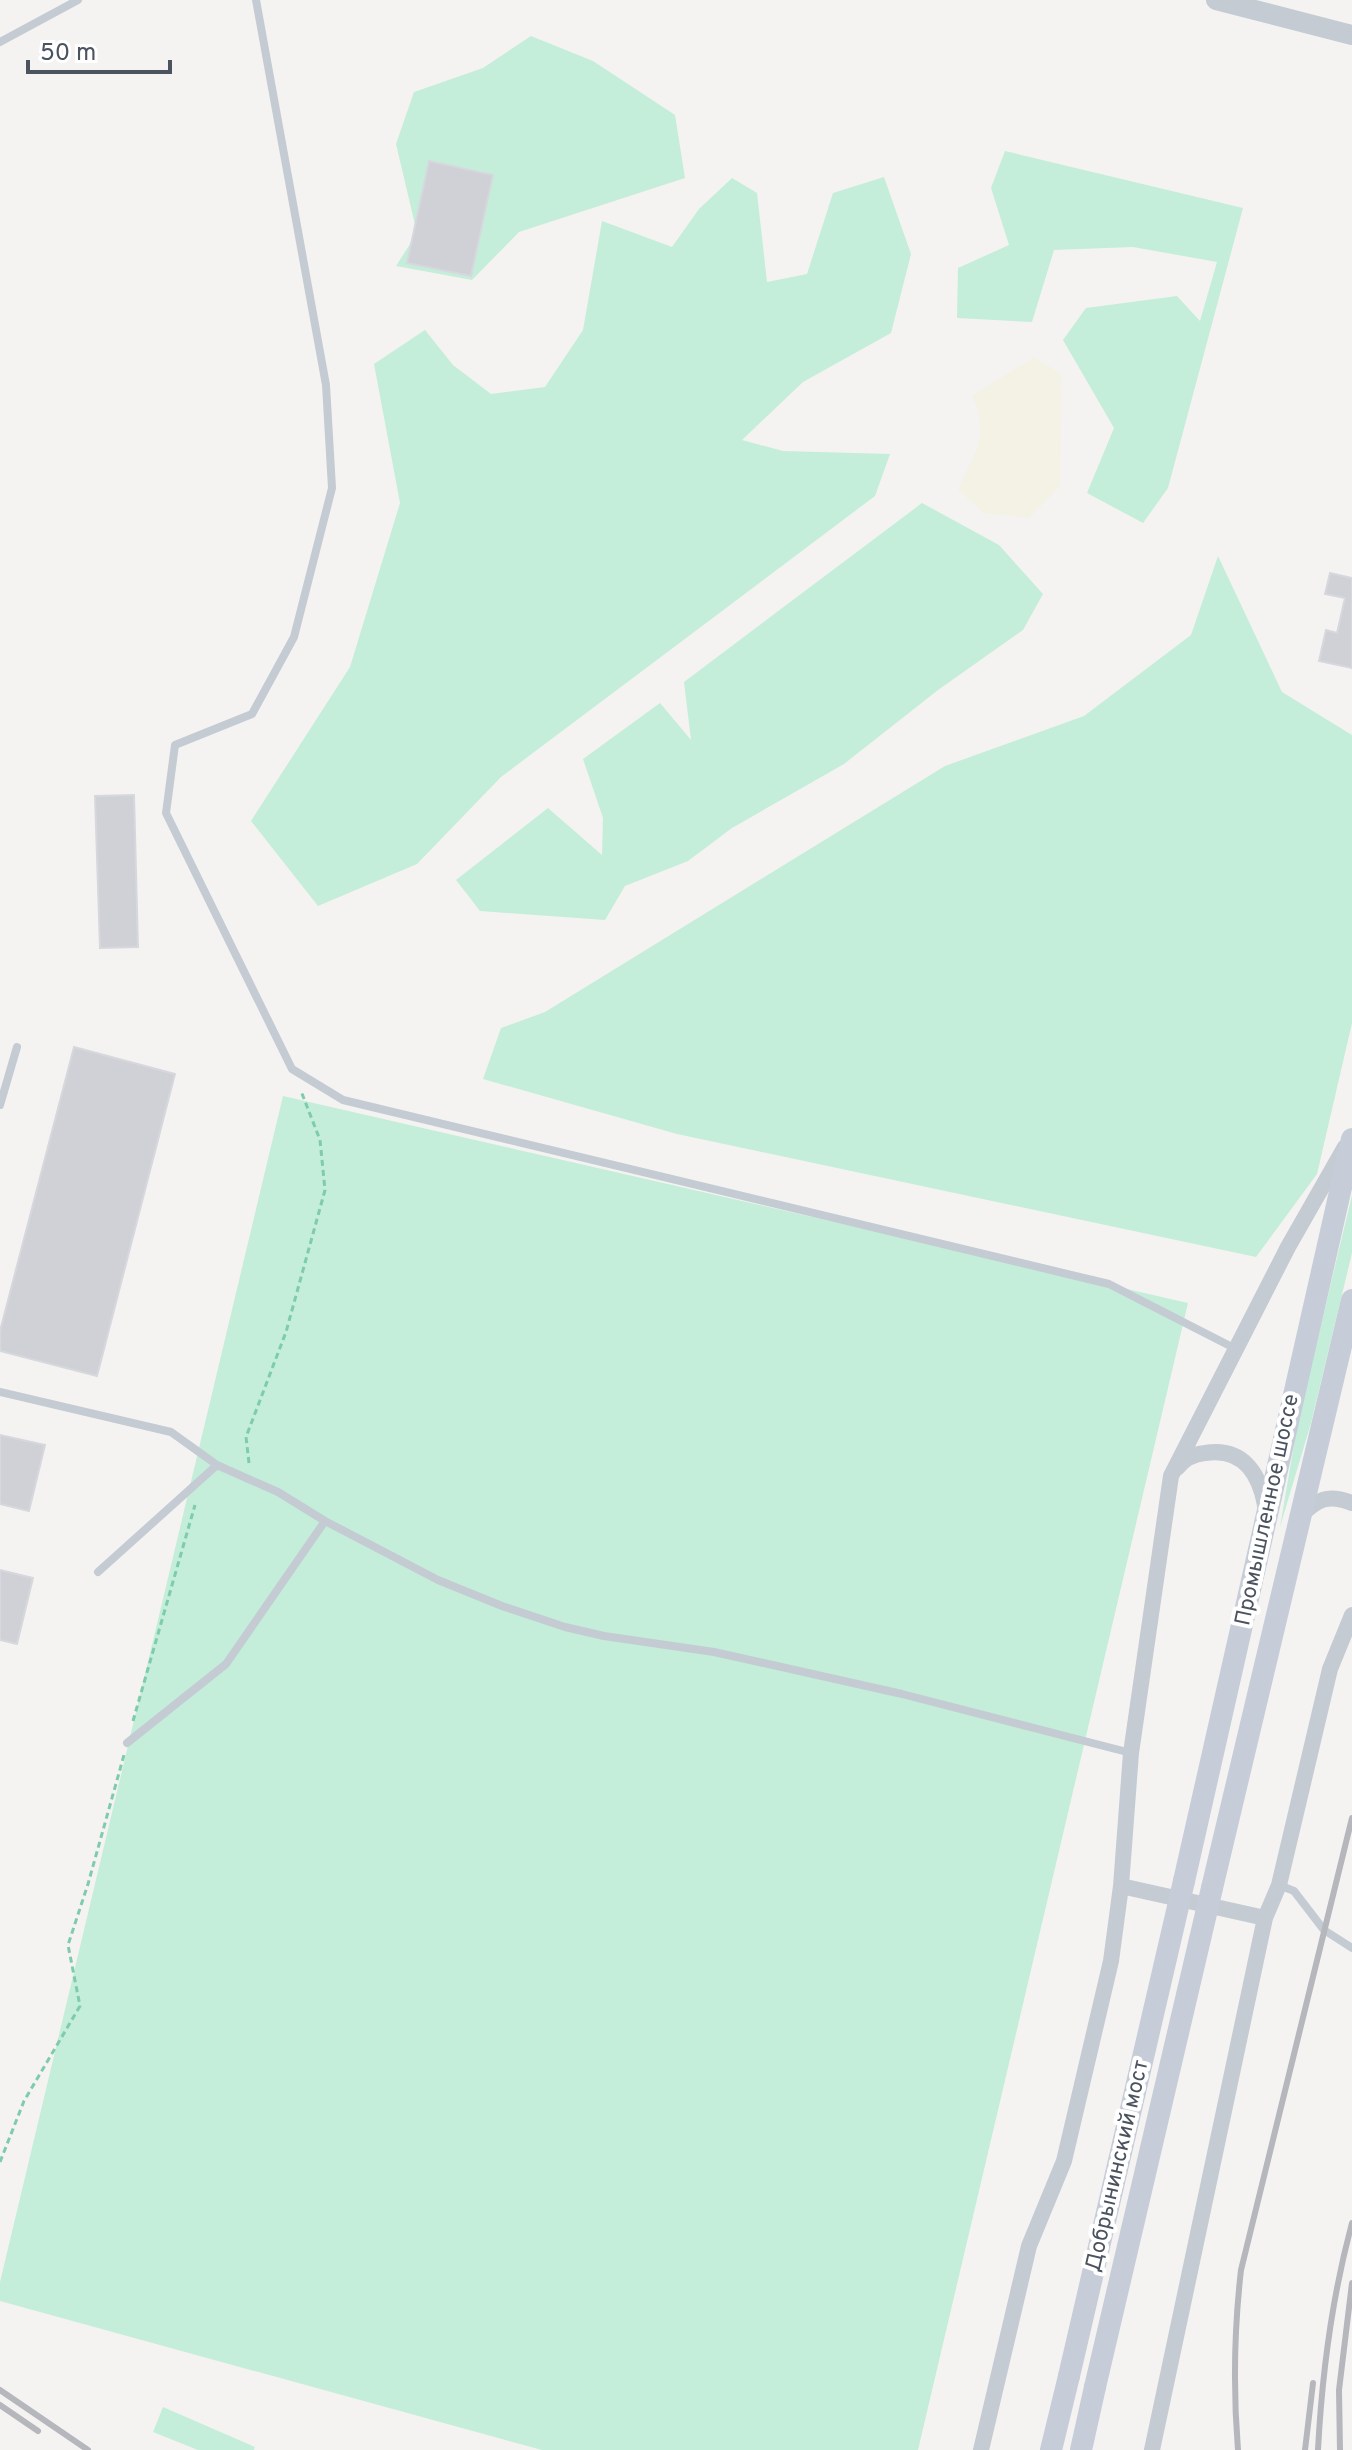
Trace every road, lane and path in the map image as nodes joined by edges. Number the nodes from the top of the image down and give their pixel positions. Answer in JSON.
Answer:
{"nodes":[{"id":1,"x":78,"y":0,"type":"edge"},
{"id":2,"x":256,"y":0,"type":"edge"},
{"id":3,"x":1216,"y":0,"type":"edge"},
{"id":4,"x":1352,"y":35,"type":"edge"},
{"id":5,"x":0,"y":42,"type":"edge"},
{"id":6,"x":17,"y":1047,"type":"dead end"},
{"id":7,"x":292,"y":1069,"type":"junction"},
{"id":8,"x":0,"y":1105,"type":"edge"},
{"id":9,"x":1352,"y":1137,"type":"edge"},
{"id":10,"x":1352,"y":1300,"type":"edge"},
{"id":11,"x":1236,"y":1349,"type":"junction"},
{"id":12,"x":0,"y":1392,"type":"edge"},
{"id":13,"x":217,"y":1465,"type":"junction"},
{"id":14,"x":1171,"y":1476,"type":"junction"},
{"id":15,"x":203,"y":1478,"type":"junction"},
{"id":16,"x":251,"y":1479,"type":"junction"},
{"id":17,"x":1352,"y":1503,"type":"edge"},
{"id":18,"x":1267,"y":1513,"type":"junction"},
{"id":19,"x":1298,"y":1517,"type":"junction"},
{"id":20,"x":325,"y":1521,"type":"junction"},
{"id":21,"x":98,"y":1572,"type":"dead end"},
{"id":22,"x":1352,"y":1615,"type":"edge"},
{"id":23,"x":127,"y":1743,"type":"junction"},
{"id":24,"x":1131,"y":1753,"type":"junction"},
{"id":25,"x":1184,"y":1881,"type":"joint"},
{"id":26,"x":1279,"y":1885,"type":"junction"},
{"id":27,"x":1121,"y":1886,"type":"junction"},
{"id":28,"x":1212,"y":1888,"type":"joint"},
{"id":29,"x":1265,"y":1918,"type":"junction"},
{"id":30,"x":1352,"y":1948,"type":"edge"},
{"id":31,"x":0,"y":2162,"type":"edge"},
{"id":32,"x":981,"y":2450,"type":"edge"},
{"id":33,"x":1051,"y":2450,"type":"edge"},
{"id":34,"x":1081,"y":2450,"type":"edge"},
{"id":35,"x":1152,"y":2450,"type":"edge"}],
"edges":[{"from":1,"to":5,"type":"lane"},
{"from":2,"to":7,"type":"lane"},
{"from":3,"to":4,"type":"street"},
{"from":6,"to":8,"type":"lane"},
{"from":7,"to":11,"type":"lane"},
{"from":7,"to":16,"type":"path"},
{"from":9,"to":11,"type":"street"},
{"from":9,"to":18,"type":"main road","name":"Промышленное шоссе"},
{"from":10,"to":19,"type":"main road","name":"Промышленное шоссе"},
{"from":11,"to":14,"type":"street"},
{"from":12,"to":13,"type":"lane"},
{"from":13,"to":15,"type":"lane"},
{"from":13,"to":16,"type":"lane"},
{"from":14,"to":18,"type":"street"},
{"from":14,"to":24,"type":"street"},
{"from":15,"to":21,"type":"lane"},
{"from":15,"to":23,"type":"path"},
{"from":16,"to":20,"type":"lane"},
{"from":17,"to":19,"type":"street"},
{"from":18,"to":25,"type":"main road","name":"Промышленное шоссе"},
{"from":19,"to":28,"type":"main road","name":"Промышленное шоссе"},
{"from":20,"to":23,"type":"lane"},
{"from":20,"to":24,"type":"lane"},
{"from":22,"to":26,"type":"street"},
{"from":23,"to":31,"type":"path"},
{"from":24,"to":27,"type":"street"},
{"from":25,"to":33,"type":"main road","name":"Добрынинский мост","bridge":true},
{"from":26,"to":29,"type":"street"},
{"from":26,"to":30,"type":"lane"},
{"from":27,"to":29,"type":"street"},
{"from":27,"to":32,"type":"street"},
{"from":28,"to":34,"type":"main road","name":"Добрынинский мост","bridge":true},
{"from":29,"to":35,"type":"street"}]}
